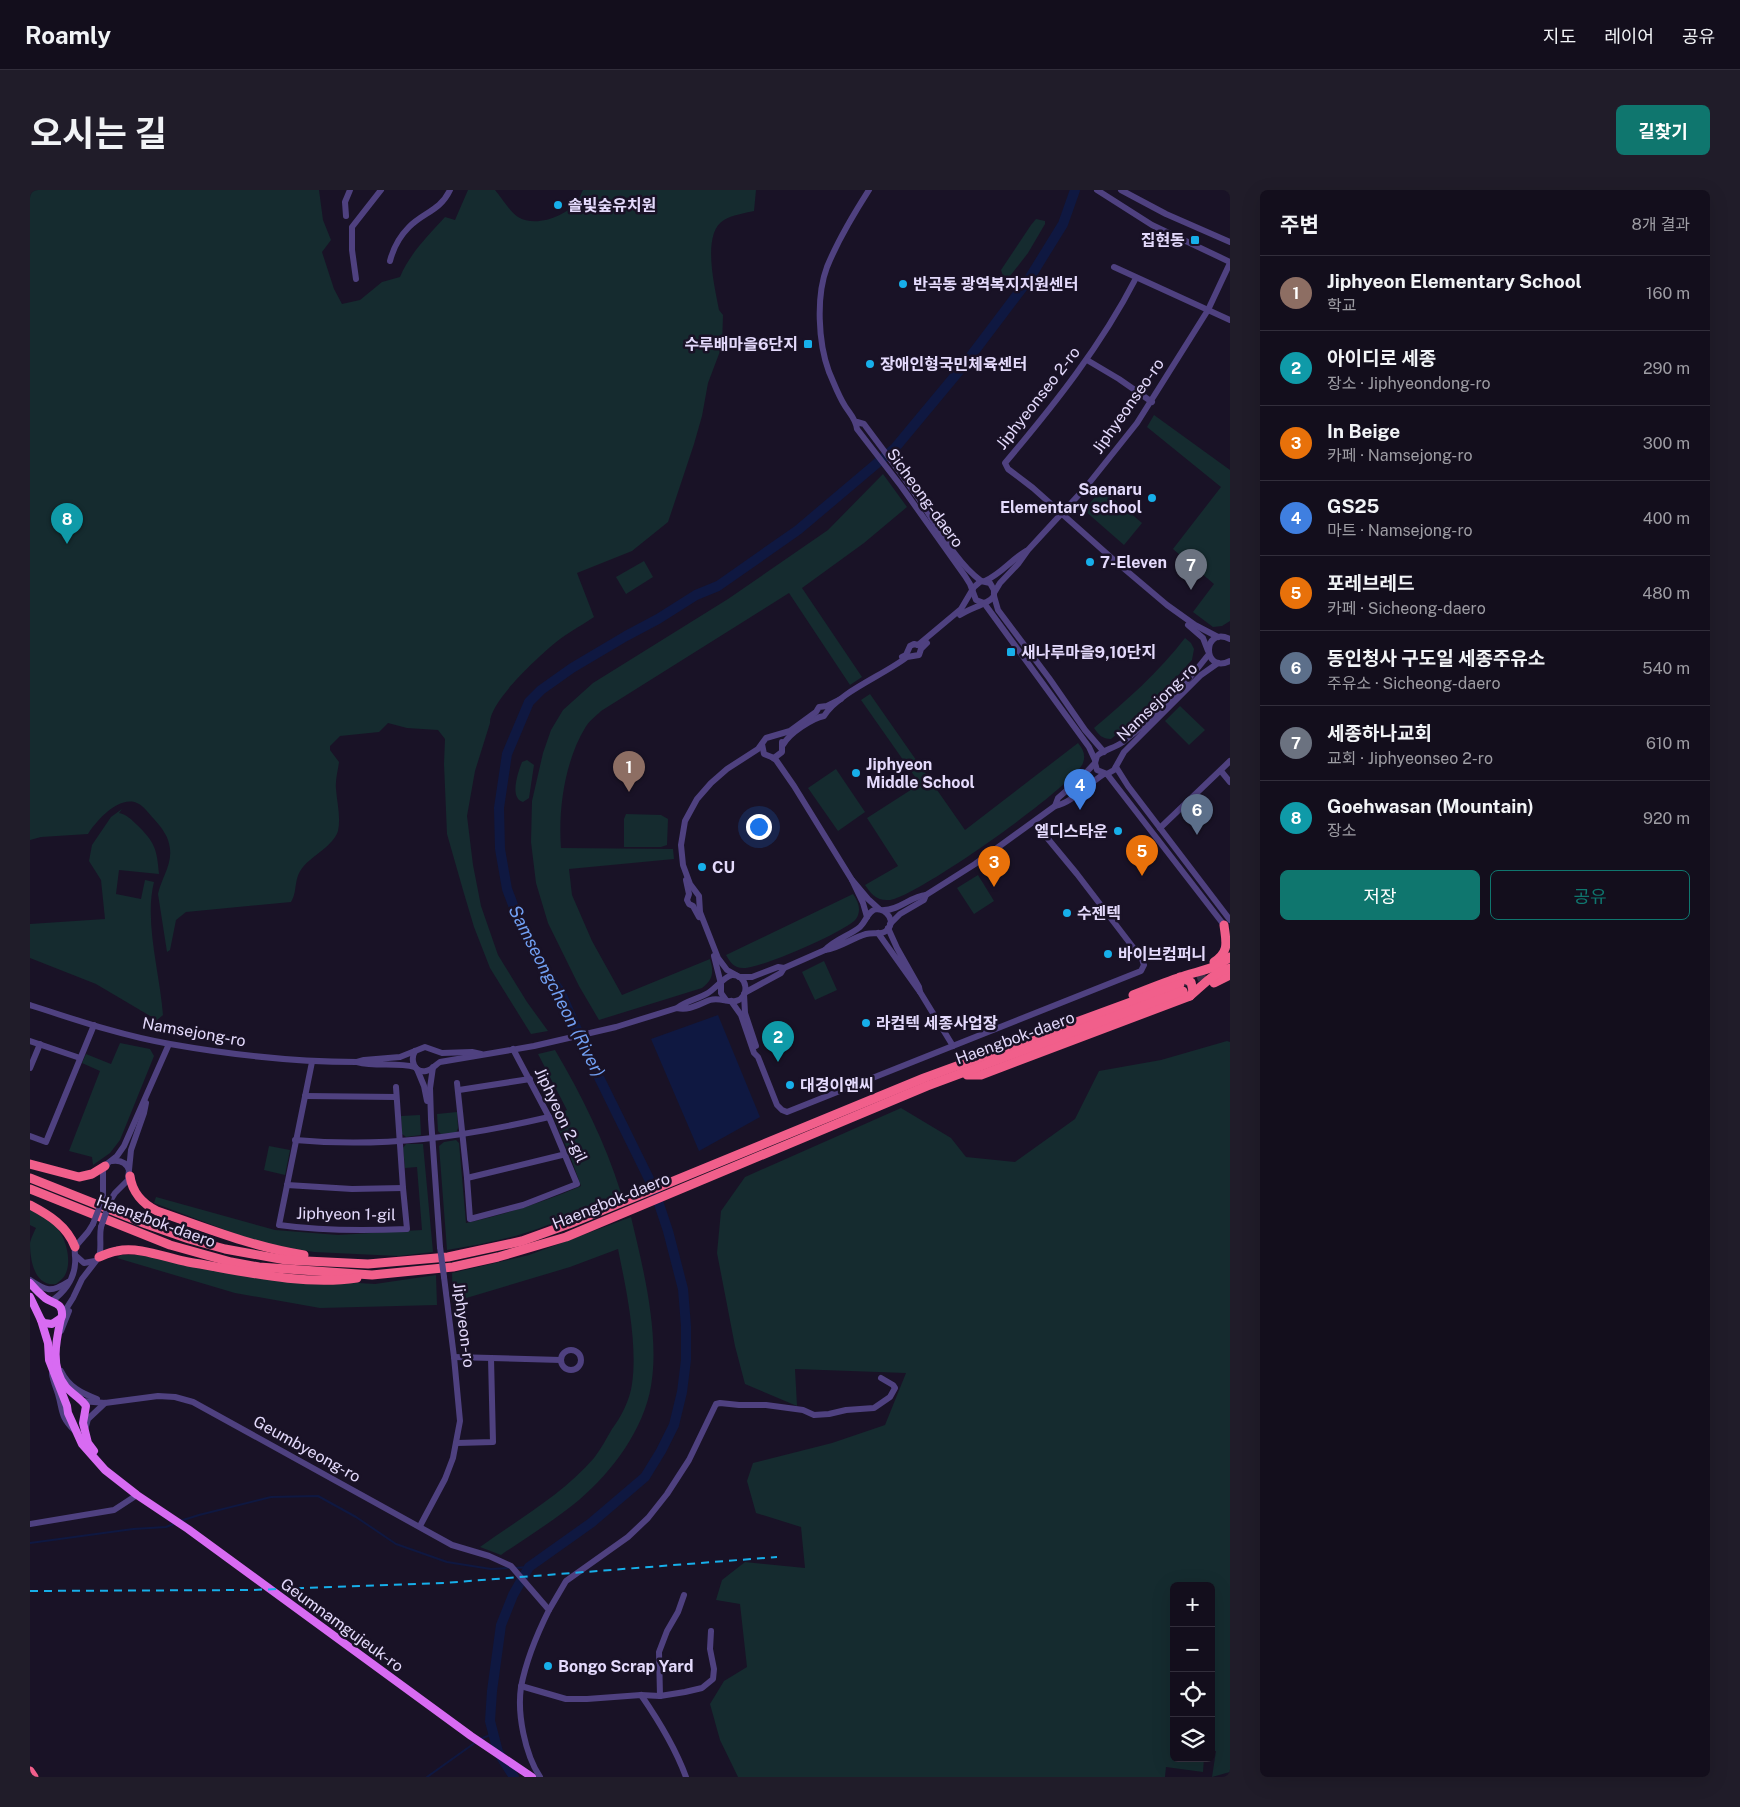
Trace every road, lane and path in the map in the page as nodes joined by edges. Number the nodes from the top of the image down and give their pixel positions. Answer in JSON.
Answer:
{"nodes":[{"id":1,"x":350,"y":190,"type":"edge"},
{"id":2,"x":381,"y":190,"type":"edge"},
{"id":3,"x":450,"y":190,"type":"edge"},
{"id":4,"x":869,"y":190,"type":"edge"},
{"id":5,"x":1097,"y":190,"type":"edge"},
{"id":6,"x":1121,"y":190,"type":"edge"},
{"id":7,"x":346,"y":216,"type":"dead end"},
{"id":8,"x":1230,"y":242,"type":"edge"},
{"id":9,"x":390,"y":261,"type":"dead end"},
{"id":10,"x":1230,"y":263,"type":"edge"},
{"id":11,"x":1114,"y":267,"type":"dead end"},
{"id":12,"x":1136,"y":278,"type":"junction"},
{"id":13,"x":356,"y":279,"type":"dead end"},
{"id":14,"x":1208,"y":310,"type":"junction"},
{"id":15,"x":1230,"y":320,"type":"edge"},
{"id":16,"x":1087,"y":360,"type":"junction"},
{"id":17,"x":1152,"y":402,"type":"junction"},
{"id":18,"x":904,"y":484,"type":"junction"},
{"id":19,"x":1062,"y":515,"type":"junction"},
{"id":20,"x":1028,"y":550,"type":"junction"},
{"id":21,"x":983,"y":581,"type":"junction"},
{"id":22,"x":973,"y":590,"type":"junction"},
{"id":23,"x":994,"y":595,"type":"junction"},
{"id":24,"x":984,"y":603,"type":"junction"},
{"id":25,"x":1167,"y":605,"type":"junction"},
{"id":26,"x":1230,"y":632,"type":"edge"},
{"id":27,"x":1224,"y":637,"type":"edge"},
{"id":28,"x":919,"y":647,"type":"junction"},
{"id":29,"x":1209,"y":652,"type":"junction"},
{"id":30,"x":910,"y":654,"type":"junction"},
{"id":31,"x":1226,"y":663,"type":"edge"},
{"id":32,"x":817,"y":714,"type":"junction"},
{"id":33,"x":773,"y":736,"type":"junction"},
{"id":34,"x":762,"y":744,"type":"junction"},
{"id":35,"x":783,"y":745,"type":"junction"},
{"id":36,"x":1105,"y":752,"type":"junction"},
{"id":37,"x":781,"y":753,"type":"junction"},
{"id":38,"x":764,"y":754,"type":"junction"},
{"id":39,"x":773,"y":758,"type":"junction"},
{"id":40,"x":1230,"y":761,"type":"edge"},
{"id":41,"x":1095,"y":762,"type":"junction"},
{"id":42,"x":1117,"y":765,"type":"junction"},
{"id":43,"x":1221,"y":771,"type":"junction"},
{"id":44,"x":722,"y":774,"type":"junction"},
{"id":45,"x":1106,"y":774,"type":"junction"},
{"id":46,"x":1230,"y":782,"type":"edge"},
{"id":47,"x":794,"y":786,"type":"junction"},
{"id":48,"x":1055,"y":806,"type":"junction"},
{"id":49,"x":1034,"y":822,"type":"junction"},
{"id":50,"x":1160,"y":828,"type":"junction"},
{"id":51,"x":852,"y":880,"type":"junction"},
{"id":52,"x":692,"y":894,"type":"junction"},
{"id":53,"x":926,"y":895,"type":"junction"},
{"id":54,"x":696,"y":904,"type":"junction"},
{"id":55,"x":882,"y":909,"type":"junction"},
{"id":56,"x":866,"y":918,"type":"junction"},
{"id":57,"x":1227,"y":922,"type":"edge"},
{"id":58,"x":889,"y":926,"type":"junction"},
{"id":59,"x":877,"y":933,"type":"junction"},
{"id":60,"x":1230,"y":937,"type":"edge"},
{"id":61,"x":825,"y":950,"type":"junction"},
{"id":62,"x":1230,"y":957,"type":"edge"},
{"id":63,"x":784,"y":968,"type":"junction"},
{"id":64,"x":1230,"y":968,"type":"edge"},
{"id":65,"x":1230,"y":974,"type":"edge"},
{"id":66,"x":738,"y":976,"type":"junction"},
{"id":67,"x":721,"y":984,"type":"junction"},
{"id":68,"x":1183,"y":987,"type":"junction"},
{"id":69,"x":920,"y":992,"type":"junction"},
{"id":70,"x":745,"y":993,"type":"junction"},
{"id":71,"x":729,"y":1000,"type":"junction"},
{"id":72,"x":30,"y":1005,"type":"edge"},
{"id":73,"x":677,"y":1008,"type":"junction"},
{"id":74,"x":94,"y":1025,"type":"junction"},
{"id":75,"x":30,"y":1041,"type":"edge"},
{"id":76,"x":40,"y":1044,"type":"junction"},
{"id":77,"x":169,"y":1044,"type":"junction"},
{"id":78,"x":954,"y":1046,"type":"junction"},
{"id":79,"x":513,"y":1049,"type":"junction"},
{"id":80,"x":432,"y":1050,"type":"junction"},
{"id":81,"x":415,"y":1051,"type":"junction"},
{"id":82,"x":482,"y":1054,"type":"junction"},
{"id":83,"x":758,"y":1057,"type":"junction"},
{"id":84,"x":80,"y":1058,"type":"junction"},
{"id":85,"x":312,"y":1062,"type":"junction"},
{"id":86,"x":357,"y":1062,"type":"junction"},
{"id":87,"x":434,"y":1066,"type":"junction"},
{"id":88,"x":30,"y":1068,"type":"edge"},
{"id":89,"x":416,"y":1068,"type":"junction"},
{"id":90,"x":954,"y":1072,"type":"junction"},
{"id":91,"x":530,"y":1079,"type":"junction"},
{"id":92,"x":396,"y":1087,"type":"dead end"},
{"id":93,"x":305,"y":1096,"type":"junction"},
{"id":94,"x":396,"y":1097,"type":"junction"},
{"id":95,"x":146,"y":1099,"type":"junction"},
{"id":96,"x":549,"y":1116,"type":"junction"},
{"id":97,"x":430,"y":1119,"type":"junction"},
{"id":98,"x":463,"y":1135,"type":"junction"},
{"id":99,"x":30,"y":1136,"type":"edge"},
{"id":100,"x":432,"y":1139,"type":"junction"},
{"id":101,"x":295,"y":1140,"type":"junction"},
{"id":102,"x":399,"y":1141,"type":"junction"},
{"id":103,"x":566,"y":1154,"type":"junction"},
{"id":104,"x":30,"y":1164,"type":"edge"},
{"id":105,"x":108,"y":1164,"type":"junction"},
{"id":106,"x":130,"y":1174,"type":"junction"},
{"id":107,"x":30,"y":1178,"type":"edge"},
{"id":108,"x":467,"y":1178,"type":"junction"},
{"id":109,"x":287,"y":1185,"type":"junction"},
{"id":110,"x":403,"y":1188,"type":"junction"},
{"id":111,"x":30,"y":1189,"type":"edge"},
{"id":112,"x":30,"y":1205,"type":"edge"},
{"id":113,"x":75,"y":1251,"type":"junction"},
{"id":114,"x":97,"y":1259,"type":"junction"},
{"id":115,"x":342,"y":1261,"type":"junction"},
{"id":116,"x":372,"y":1275,"type":"junction"},
{"id":117,"x":70,"y":1279,"type":"junction"},
{"id":118,"x":30,"y":1282,"type":"edge"},
{"id":119,"x":30,"y":1296,"type":"edge"},
{"id":120,"x":73,"y":1298,"type":"junction"},
{"id":121,"x":51,"y":1301,"type":"junction"},
{"id":122,"x":61,"y":1317,"type":"junction"},
{"id":123,"x":40,"y":1318,"type":"junction"},
{"id":124,"x":57,"y":1342,"type":"junction"},
{"id":125,"x":454,"y":1357,"type":"junction"},
{"id":126,"x":491,"y":1358,"type":"junction"},
{"id":127,"x":53,"y":1360,"type":"junction"},
{"id":128,"x":561,"y":1360,"type":"dead end"},
{"id":129,"x":881,"y":1378,"type":"dead end"},
{"id":130,"x":81,"y":1400,"type":"junction"},
{"id":131,"x":105,"y":1403,"type":"junction"},
{"id":132,"x":67,"y":1406,"type":"junction"},
{"id":133,"x":85,"y":1414,"type":"junction"},
{"id":134,"x":70,"y":1416,"type":"junction"},
{"id":135,"x":85,"y":1430,"type":"junction"},
{"id":136,"x":76,"y":1432,"type":"junction"},
{"id":137,"x":457,"y":1443,"type":"junction"},
{"id":138,"x":137,"y":1495,"type":"junction"},
{"id":139,"x":30,"y":1524,"type":"edge"},
{"id":140,"x":420,"y":1526,"type":"junction"},
{"id":141,"x":684,"y":1594,"type":"dead end"},
{"id":142,"x":549,"y":1610,"type":"junction"},
{"id":143,"x":711,"y":1631,"type":"dead end"},
{"id":144,"x":521,"y":1686,"type":"junction"},
{"id":145,"x":641,"y":1695,"type":"junction"},
{"id":146,"x":660,"y":1696,"type":"junction"},
{"id":147,"x":30,"y":1771,"type":"edge"},
{"id":148,"x":530,"y":1776,"type":"edge"},
{"id":149,"x":34,"y":1777,"type":"edge"},
{"id":150,"x":540,"y":1777,"type":"edge"},
{"id":151,"x":686,"y":1777,"type":"edge"}],
"edges":[{"from":1,"to":7,"type":"street"},
{"from":2,"to":13,"type":"street"},
{"from":3,"to":9,"type":"street"},
{"from":4,"to":18,"type":"street","name":"Sicheong-daero"},
{"from":5,"to":10,"type":"street"},
{"from":6,"to":8,"type":"street"},
{"from":10,"to":14,"type":"street","name":"Jiphyeonseo-ro"},
{"from":11,"to":12,"type":"street"},
{"from":12,"to":14,"type":"street"},
{"from":12,"to":16,"type":"street","name":"Jiphyeonseo 2-ro"},
{"from":14,"to":15,"type":"street"},
{"from":14,"to":17,"type":"street","name":"Jiphyeonseo-ro"},
{"from":16,"to":17,"type":"street"},
{"from":16,"to":19,"type":"street","name":"Jiphyeonseo 2-ro"},
{"from":17,"to":19,"type":"street","name":"Jiphyeonseo-ro"},
{"from":18,"to":21,"type":"street","name":"Sicheong-daero"},
{"from":18,"to":22,"type":"street","name":"Sicheong-daero"},
{"from":19,"to":20,"type":"street","name":"Jiphyeonseo-ro"},
{"from":19,"to":25,"type":"street","name":"Jiphyeonseo 2-ro"},
{"from":20,"to":21,"type":"street","name":"Jiphyeonseo-ro"},
{"from":20,"to":23,"type":"street","name":"Jiphyeonseo-ro"},
{"from":21,"to":22,"type":"street"},
{"from":21,"to":23,"type":"street"},
{"from":22,"to":24,"type":"street"},
{"from":22,"to":28,"type":"street"},
{"from":23,"to":24,"type":"street"},
{"from":23,"to":36,"type":"street"},
{"from":24,"to":28,"type":"street"},
{"from":24,"to":41,"type":"street"},
{"from":25,"to":27,"type":"street","name":"Jiphyeonseo 2-ro"},
{"from":25,"to":29,"type":"street","name":"Jiphyeonseo 2-ro"},
{"from":26,"to":27,"type":"street"},
{"from":27,"to":29,"type":"street","name":"Namsejong-ro"},
{"from":28,"to":30,"type":"street"},
{"from":28,"to":30,"type":"street"},
{"from":29,"to":31,"type":"street","name":"Jiphyeonseo 2-ro"},
{"from":29,"to":36,"type":"street","name":"Namsejong-ro"},
{"from":30,"to":32,"type":"street"},
{"from":31,"to":42,"type":"street","name":"Namsejong-ro"},
{"from":32,"to":33,"type":"street"},
{"from":32,"to":35,"type":"street"},
{"from":33,"to":34,"type":"street"},
{"from":33,"to":35,"type":"street"},
{"from":34,"to":38,"type":"street"},
{"from":34,"to":44,"type":"street"},
{"from":35,"to":37,"type":"street"},
{"from":36,"to":41,"type":"street"},
{"from":36,"to":42,"type":"street"},
{"from":37,"to":39,"type":"street"},
{"from":37,"to":47,"type":"street"},
{"from":38,"to":39,"type":"street"},
{"from":38,"to":44,"type":"street"},
{"from":39,"to":47,"type":"street"},
{"from":40,"to":43,"type":"street"},
{"from":41,"to":45,"type":"street"},
{"from":41,"to":48,"type":"street"},
{"from":42,"to":45,"type":"street"},
{"from":42,"to":50,"type":"street"},
{"from":43,"to":46,"type":"street"},
{"from":43,"to":50,"type":"street"},
{"from":44,"to":52,"type":"street"},
{"from":45,"to":48,"type":"street"},
{"from":45,"to":57,"type":"street"},
{"from":47,"to":51,"type":"street"},
{"from":48,"to":49,"type":"street"},
{"from":49,"to":53,"type":"street"},
{"from":49,"to":78,"type":"street"},
{"from":50,"to":57,"type":"street"},
{"from":51,"to":55,"type":"street"},
{"from":51,"to":56,"type":"street"},
{"from":52,"to":54,"type":"street"},
{"from":52,"to":54,"type":"street"},
{"from":53,"to":55,"type":"street"},
{"from":53,"to":58,"type":"street"},
{"from":54,"to":66,"type":"street"},
{"from":54,"to":67,"type":"street"},
{"from":55,"to":56,"type":"street"},
{"from":55,"to":58,"type":"street"},
{"from":56,"to":59,"type":"street"},
{"from":56,"to":61,"type":"street"},
{"from":57,"to":60,"type":"highway"},
{"from":57,"to":68,"type":"highway"},
{"from":58,"to":59,"type":"street"},
{"from":58,"to":69,"type":"street"},
{"from":59,"to":61,"type":"street"},
{"from":59,"to":69,"type":"street"},
{"from":61,"to":63,"type":"street"},
{"from":62,"to":68,"type":"highway"},
{"from":63,"to":66,"type":"street"},
{"from":63,"to":70,"type":"street"},
{"from":64,"to":68,"type":"highway"},
{"from":65,"to":68,"type":"highway"},
{"from":66,"to":67,"type":"street"},
{"from":66,"to":70,"type":"street"},
{"from":67,"to":71,"type":"street"},
{"from":67,"to":73,"type":"street"},
{"from":68,"to":90,"type":"highway","name":"Haengbok-daero"},
{"from":68,"to":90,"type":"highway"},
{"from":69,"to":78,"type":"street"},
{"from":70,"to":71,"type":"street"},
{"from":70,"to":83,"type":"street"},
{"from":71,"to":73,"type":"street"},
{"from":71,"to":83,"type":"street"},
{"from":72,"to":74,"type":"street","name":"Namsejong-ro"},
{"from":73,"to":79,"type":"street"},
{"from":74,"to":77,"type":"street","name":"Namsejong-ro"},
{"from":74,"to":84,"type":"street"},
{"from":75,"to":76,"type":"street"},
{"from":76,"to":84,"type":"street"},
{"from":76,"to":88,"type":"street"},
{"from":77,"to":85,"type":"street","name":"Namsejong-ro"},
{"from":77,"to":95,"type":"street"},
{"from":78,"to":83,"type":"street"},
{"from":79,"to":82,"type":"street"},
{"from":79,"to":91,"type":"street","name":"Jiphyeon 2-gil"},
{"from":80,"to":81,"type":"street"},
{"from":80,"to":82,"type":"street"},
{"from":80,"to":87,"type":"street"},
{"from":81,"to":86,"type":"street","name":"Namsejong-ro"},
{"from":81,"to":89,"type":"street"},
{"from":82,"to":87,"type":"street"},
{"from":84,"to":99,"type":"street"},
{"from":85,"to":86,"type":"street","name":"Namsejong-ro"},
{"from":85,"to":93,"type":"street","name":"Jiphyeon 1-gil"},
{"from":86,"to":89,"type":"street","name":"Namsejong-ro"},
{"from":87,"to":89,"type":"street"},
{"from":87,"to":97,"type":"street","name":"Jiphyeon-ro"},
{"from":89,"to":97,"type":"street","name":"Jiphyeon-ro"},
{"from":90,"to":115,"type":"highway","name":"Haengbok-daero"},
{"from":90,"to":116,"type":"highway","name":"Haengbok-daero"},
{"from":91,"to":96,"type":"street","name":"Jiphyeon 2-gil"},
{"from":91,"to":98,"type":"street","name":"Jiphyeon 2-gil"},
{"from":92,"to":94,"type":"street","name":"Jiphyeon 1-gil"},
{"from":93,"to":94,"type":"street"},
{"from":93,"to":101,"type":"street","name":"Jiphyeon 1-gil"},
{"from":94,"to":102,"type":"street","name":"Jiphyeon 1-gil"},
{"from":95,"to":105,"type":"street"},
{"from":95,"to":106,"type":"street"},
{"from":96,"to":98,"type":"street"},
{"from":96,"to":103,"type":"street","name":"Jiphyeon 2-gil"},
{"from":97,"to":100,"type":"street","name":"Jiphyeon-ro"},
{"from":98,"to":100,"type":"street"},
{"from":98,"to":108,"type":"street","name":"Jiphyeon 2-gil"},
{"from":100,"to":102,"type":"street"},
{"from":100,"to":125,"type":"street","name":"Jiphyeon-ro","bridge":true},
{"from":101,"to":102,"type":"street"},
{"from":101,"to":109,"type":"street","name":"Jiphyeon 1-gil"},
{"from":102,"to":110,"type":"street","name":"Jiphyeon 1-gil"},
{"from":103,"to":108,"type":"street"},
{"from":103,"to":108,"type":"street","name":"Jiphyeon 2-gil"},
{"from":104,"to":105,"type":"highway"},
{"from":105,"to":106,"type":"street"},
{"from":105,"to":113,"type":"street","bridge":true},
{"from":106,"to":114,"type":"street","bridge":true},
{"from":106,"to":115,"type":"highway"},
{"from":107,"to":115,"type":"highway","name":"Haengbok-daero"},
{"from":109,"to":110,"type":"street"},
{"from":109,"to":110,"type":"street","name":"Jiphyeon 1-gil"},
{"from":111,"to":116,"type":"highway","name":"Haengbok-daero"},
{"from":112,"to":113,"type":"highway"},
{"from":113,"to":114,"type":"street"},
{"from":113,"to":117,"type":"street"},
{"from":114,"to":116,"type":"highway"},
{"from":114,"to":120,"type":"street"},
{"from":117,"to":118,"type":"street"},
{"from":117,"to":121,"type":"street"},
{"from":118,"to":121,"type":"main road"},
{"from":119,"to":123,"type":"main road"},
{"from":120,"to":122,"type":"street"},
{"from":120,"to":124,"type":"street"},
{"from":121,"to":122,"type":"main road"},
{"from":121,"to":123,"type":"main road"},
{"from":122,"to":123,"type":"main road"},
{"from":122,"to":124,"type":"main road"},
{"from":123,"to":127,"type":"main road"},
{"from":124,"to":127,"type":"main road"},
{"from":125,"to":126,"type":"street"},
{"from":125,"to":137,"type":"street","name":"Jiphyeon-ro"},
{"from":126,"to":128,"type":"street"},
{"from":126,"to":137,"type":"street"},
{"from":127,"to":130,"type":"main road"},
{"from":127,"to":131,"type":"street"},
{"from":127,"to":132,"type":"main road"},
{"from":127,"to":136,"type":"street"},
{"from":129,"to":142,"type":"street"},
{"from":130,"to":131,"type":"street"},
{"from":130,"to":132,"type":"main road"},
{"from":130,"to":133,"type":"main road"},
{"from":131,"to":133,"type":"street"},
{"from":131,"to":135,"type":"street"},
{"from":131,"to":140,"type":"street","name":"Geumbyeong-ro"},
{"from":132,"to":134,"type":"main road"},
{"from":133,"to":134,"type":"main road"},
{"from":133,"to":135,"type":"main road","name":"Geumnamgujeuk-ro"},
{"from":134,"to":136,"type":"main road","name":"Geumnamgujeuk-ro"},
{"from":135,"to":138,"type":"main road","name":"Geumnamgujeuk-ro"},
{"from":136,"to":138,"type":"main road","name":"Geumnamgujeuk-ro"},
{"from":137,"to":140,"type":"street","name":"Jiphyeon-ro"},
{"from":138,"to":139,"type":"street"},
{"from":138,"to":148,"type":"main road","name":"Geumnamgujeuk-ro"},
{"from":140,"to":142,"type":"street","name":"Geumbyeong-ro"},
{"from":141,"to":146,"type":"street"},
{"from":142,"to":144,"type":"street"},
{"from":143,"to":146,"type":"street"},
{"from":144,"to":145,"type":"street"},
{"from":144,"to":150,"type":"street"},
{"from":145,"to":146,"type":"street"},
{"from":145,"to":151,"type":"street"},
{"from":147,"to":149,"type":"highway"}]}
